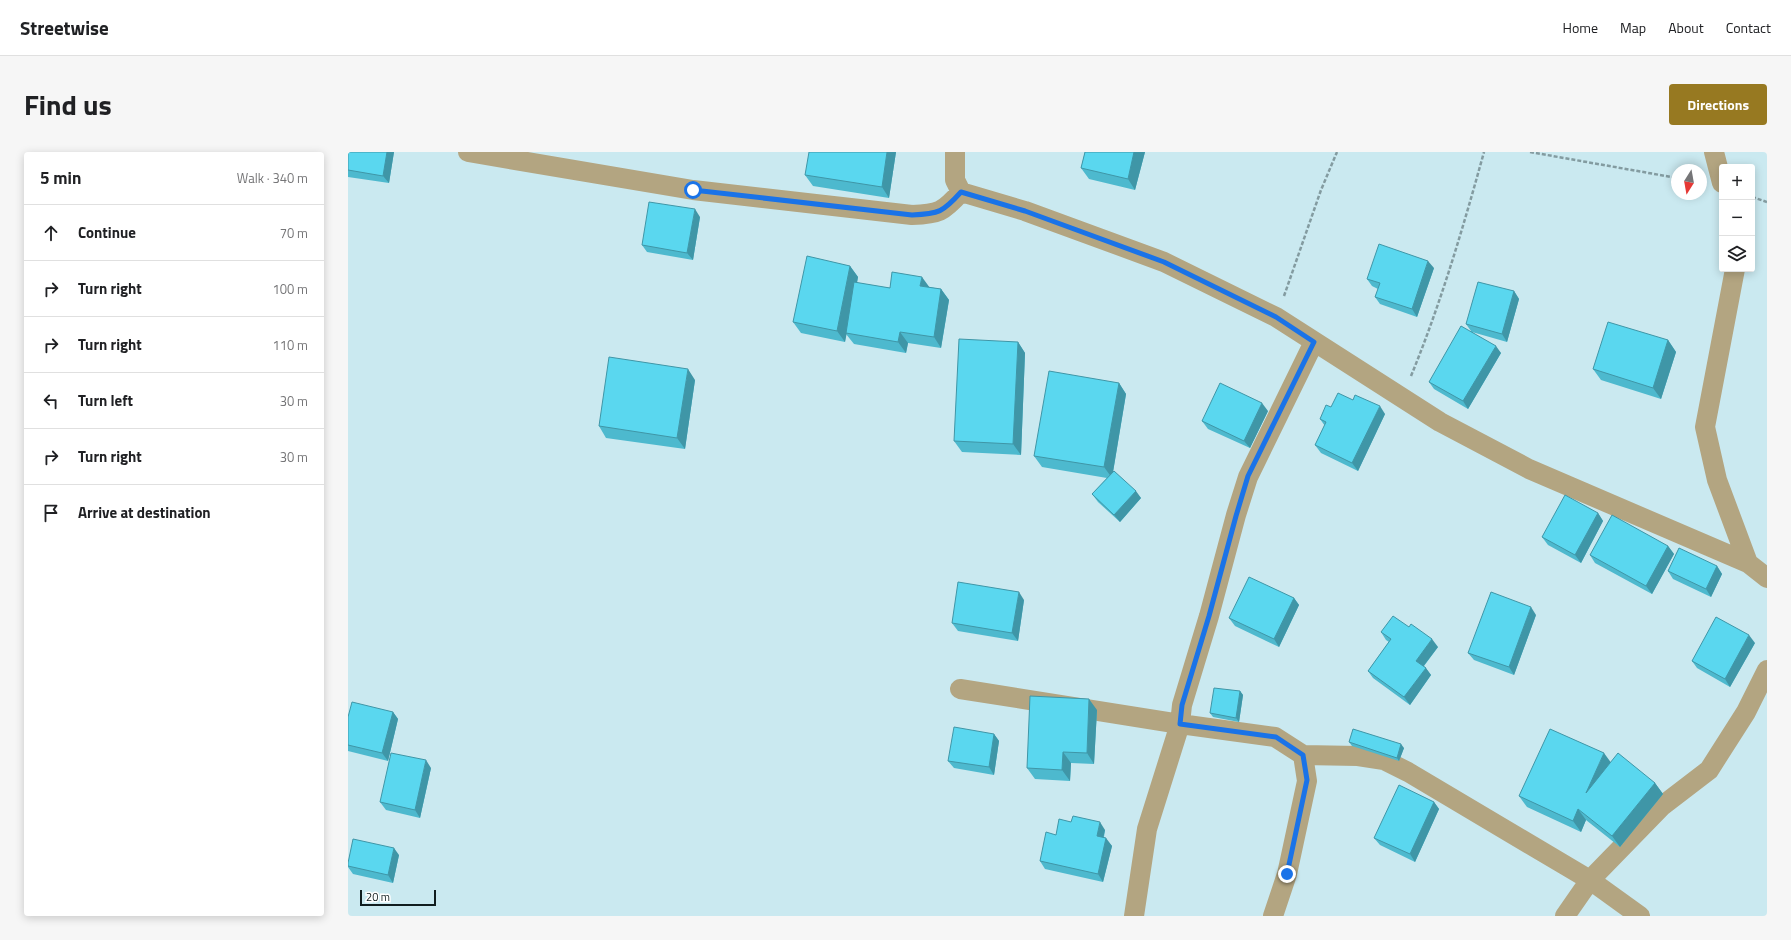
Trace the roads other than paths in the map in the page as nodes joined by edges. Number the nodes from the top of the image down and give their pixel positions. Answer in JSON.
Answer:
{"nodes":[{"id":1,"x":468,"y":152,"type":"edge"},
{"id":2,"x":955,"y":152,"type":"edge"},
{"id":3,"x":1714,"y":152,"type":"edge"},
{"id":4,"x":1719,"y":171,"type":"edge"},
{"id":5,"x":961,"y":192,"type":"junction"},
{"id":6,"x":1734,"y":272,"type":"edge"},
{"id":7,"x":1314,"y":342,"type":"junction"},
{"id":8,"x":1748,"y":563,"type":"junction"},
{"id":9,"x":1767,"y":578,"type":"edge"},
{"id":10,"x":1767,"y":670,"type":"edge"},
{"id":11,"x":960,"y":689,"type":"dead end"},
{"id":12,"x":1180,"y":724,"type":"junction"},
{"id":13,"x":1303,"y":755,"type":"junction"},
{"id":14,"x":1590,"y":880,"type":"junction"},
{"id":15,"x":1134,"y":916,"type":"edge"},
{"id":16,"x":1273,"y":916,"type":"edge"},
{"id":17,"x":1565,"y":916,"type":"edge"},
{"id":18,"x":1640,"y":916,"type":"edge"}],
"edges":[{"from":1,"to":5,"type":"street"},
{"from":2,"to":5,"type":"street"},
{"from":3,"to":4,"type":"street"},
{"from":5,"to":7,"type":"street"},
{"from":6,"to":8,"type":"street"},
{"from":7,"to":8,"type":"street"},
{"from":7,"to":12,"type":"street"},
{"from":8,"to":9,"type":"street"},
{"from":10,"to":14,"type":"street"},
{"from":11,"to":12,"type":"street"},
{"from":12,"to":13,"type":"street"},
{"from":12,"to":15,"type":"street"},
{"from":13,"to":14,"type":"street"},
{"from":13,"to":16,"type":"street"},
{"from":14,"to":17,"type":"street"},
{"from":14,"to":18,"type":"street"}]}
